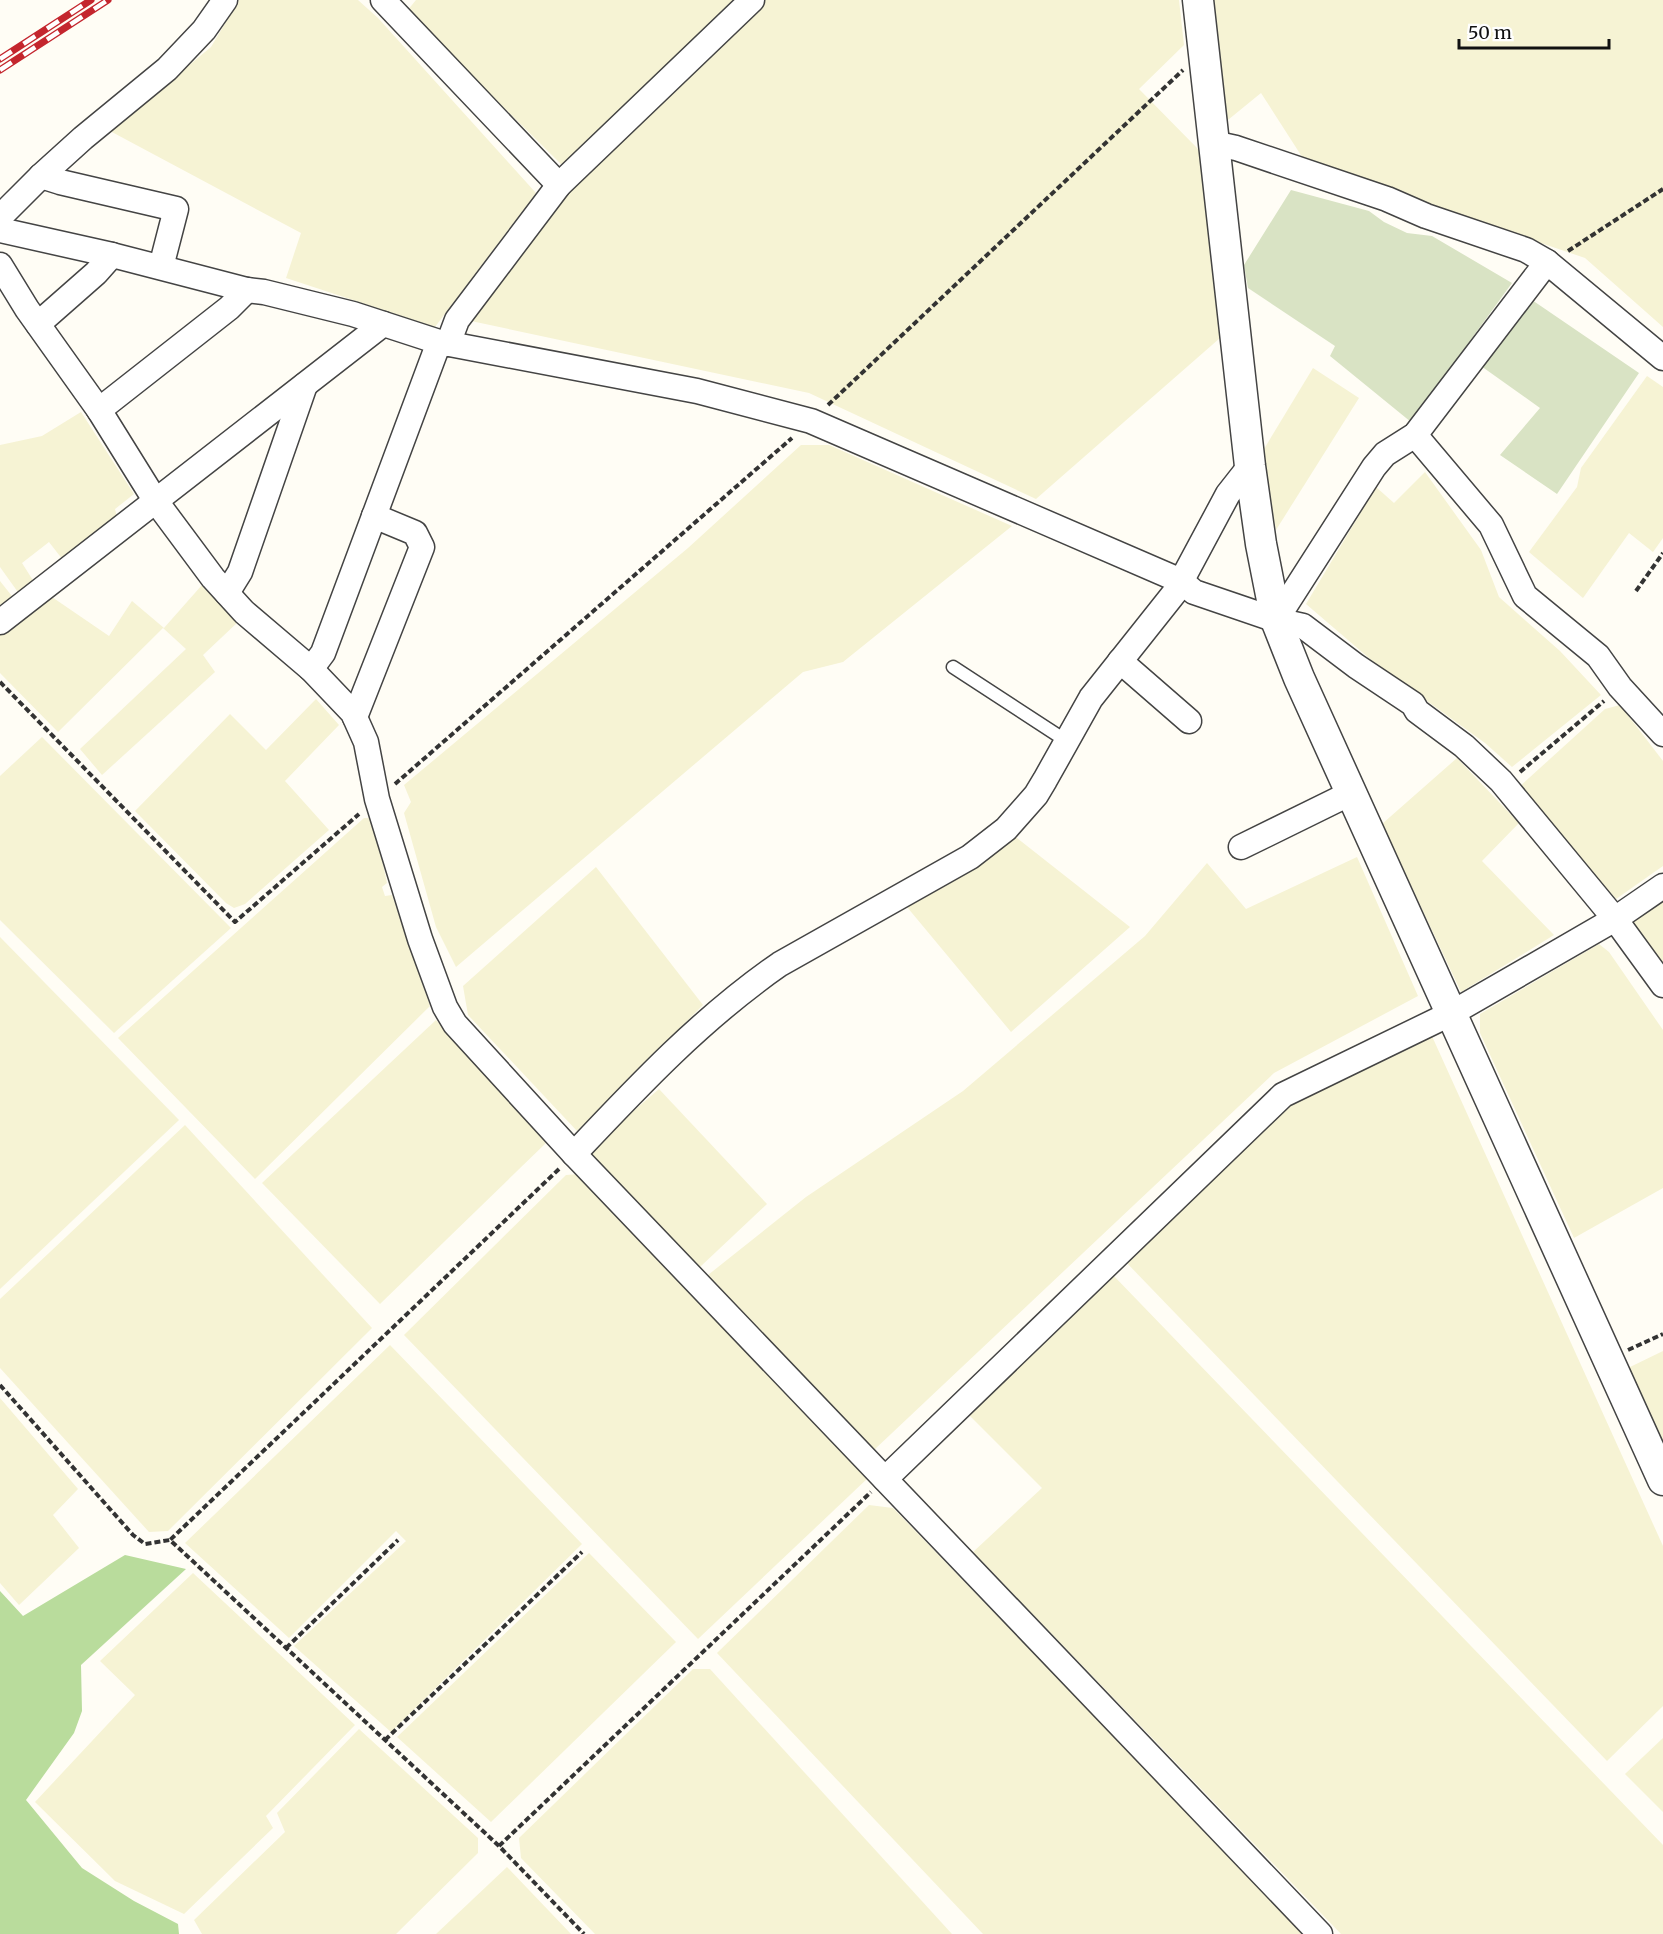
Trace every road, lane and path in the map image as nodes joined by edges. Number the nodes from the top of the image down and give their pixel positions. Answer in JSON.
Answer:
{"nodes":[{"id":1,"x":225,"y":0,"type":"edge"},
{"id":2,"x":383,"y":0,"type":"edge"},
{"id":3,"x":752,"y":0,"type":"edge"},
{"id":4,"x":1198,"y":0,"type":"edge"},
{"id":5,"x":1204,"y":50,"type":"junction"},
{"id":6,"x":1213,"y":143,"type":"junction"},
{"id":7,"x":41,"y":176,"type":"junction"},
{"id":8,"x":559,"y":185,"type":"junction"},
{"id":9,"x":1663,"y":189,"type":"edge"},
{"id":10,"x":0,"y":217,"type":"edge"},
{"id":11,"x":0,"y":230,"type":"edge"},
{"id":12,"x":112,"y":255,"type":"junction"},
{"id":13,"x":1549,"y":264,"type":"junction"},
{"id":14,"x":0,"y":265,"type":"edge"},
{"id":15,"x":161,"y":267,"type":"junction"},
{"id":16,"x":247,"y":290,"type":"junction"},
{"id":17,"x":38,"y":324,"type":"junction"},
{"id":18,"x":383,"y":324,"type":"junction"},
{"id":19,"x":444,"y":343,"type":"junction"},
{"id":20,"x":1663,"y":358,"type":"edge"},
{"id":21,"x":305,"y":385,"type":"junction"},
{"id":22,"x":99,"y":410,"type":"junction"},
{"id":23,"x":811,"y":421,"type":"junction"},
{"id":24,"x":1415,"y":435,"type":"junction"},
{"id":25,"x":1250,"y":465,"type":"junction"},
{"id":26,"x":155,"y":500,"type":"junction"},
{"id":27,"x":374,"y":516,"type":"junction"},
{"id":28,"x":1663,"y":553,"type":"edge"},
{"id":29,"x":1181,"y":581,"type":"junction"},
{"id":30,"x":1636,"y":591,"type":"dead end"},
{"id":31,"x":227,"y":593,"type":"junction"},
{"id":32,"x":1276,"y":620,"type":"junction"},
{"id":33,"x":0,"y":622,"type":"edge"},
{"id":34,"x":1120,"y":661,"type":"junction"},
{"id":35,"x":953,"y":667,"type":"dead end"},
{"id":36,"x":312,"y":669,"type":"junction"},
{"id":37,"x":0,"y":682,"type":"edge"},
{"id":38,"x":1620,"y":687,"type":"junction"},
{"id":39,"x":355,"y":717,"type":"junction"},
{"id":40,"x":1189,"y":721,"type":"dead end"},
{"id":41,"x":1663,"y":734,"type":"edge"},
{"id":42,"x":1068,"y":742,"type":"junction"},
{"id":43,"x":1504,"y":785,"type":"junction"},
{"id":44,"x":1351,"y":793,"type":"junction"},
{"id":45,"x":377,"y":799,"type":"junction"},
{"id":46,"x":1241,"y":847,"type":"dead end"},
{"id":47,"x":1663,"y":886,"type":"edge"},
{"id":48,"x":1615,"y":919,"type":"junction"},
{"id":49,"x":1663,"y":985,"type":"edge"},
{"id":50,"x":1452,"y":1013,"type":"junction"},
{"id":51,"x":574,"y":1154,"type":"junction"},
{"id":52,"x":1663,"y":1334,"type":"edge"},
{"id":53,"x":1608,"y":1359,"type":"junction"},
{"id":54,"x":0,"y":1384,"type":"edge"},
{"id":55,"x":885,"y":1479,"type":"junction"},
{"id":56,"x":1663,"y":1480,"type":"edge"},
{"id":57,"x":170,"y":1540,"type":"junction"},
{"id":58,"x":398,"y":1540,"type":"dead end"},
{"id":59,"x":582,"y":1552,"type":"dead end"},
{"id":60,"x":286,"y":1648,"type":"junction"},
{"id":61,"x":385,"y":1740,"type":"junction"},
{"id":62,"x":499,"y":1846,"type":"junction"},
{"id":63,"x":584,"y":1934,"type":"edge"},
{"id":64,"x":1320,"y":1934,"type":"edge"}],
"edges":[{"from":1,"to":7,"type":"street"},
{"from":2,"to":8,"type":"street"},
{"from":3,"to":8,"type":"street"},
{"from":4,"to":5,"type":"street"},
{"from":5,"to":6,"type":"street"},
{"from":5,"to":23,"type":"path"},
{"from":6,"to":13,"type":"street"},
{"from":6,"to":25,"type":"street"},
{"from":7,"to":10,"type":"street"},
{"from":7,"to":15,"type":"street"},
{"from":8,"to":19,"type":"street"},
{"from":9,"to":13,"type":"path"},
{"from":11,"to":12,"type":"street"},
{"from":12,"to":15,"type":"street"},
{"from":12,"to":17,"type":"street"},
{"from":13,"to":20,"type":"street"},
{"from":13,"to":24,"type":"street"},
{"from":14,"to":17,"type":"street"},
{"from":15,"to":16,"type":"street"},
{"from":16,"to":18,"type":"street"},
{"from":16,"to":22,"type":"street"},
{"from":17,"to":22,"type":"street"},
{"from":18,"to":19,"type":"street"},
{"from":18,"to":21,"type":"street"},
{"from":19,"to":23,"type":"street"},
{"from":19,"to":27,"type":"street"},
{"from":21,"to":26,"type":"street"},
{"from":21,"to":31,"type":"street"},
{"from":22,"to":26,"type":"street"},
{"from":23,"to":29,"type":"street"},
{"from":23,"to":45,"type":"path"},
{"from":24,"to":32,"type":"street"},
{"from":24,"to":38,"type":"street"},
{"from":25,"to":29,"type":"street"},
{"from":25,"to":32,"type":"street"},
{"from":26,"to":31,"type":"street"},
{"from":26,"to":33,"type":"street"},
{"from":27,"to":36,"type":"street"},
{"from":27,"to":39,"type":"street"},
{"from":28,"to":30,"type":"path"},
{"from":29,"to":32,"type":"street"},
{"from":29,"to":34,"type":"street"},
{"from":31,"to":36,"type":"street"},
{"from":32,"to":43,"type":"street"},
{"from":32,"to":44,"type":"street"},
{"from":34,"to":40,"type":"street"},
{"from":34,"to":42,"type":"street"},
{"from":35,"to":42,"type":"lane"},
{"from":36,"to":39,"type":"street"},
{"from":37,"to":45,"type":"path"},
{"from":38,"to":41,"type":"street"},
{"from":38,"to":43,"type":"path"},
{"from":39,"to":45,"type":"street"},
{"from":42,"to":51,"type":"street"},
{"from":43,"to":48,"type":"street"},
{"from":44,"to":46,"type":"street"},
{"from":44,"to":50,"type":"street"},
{"from":45,"to":51,"type":"street"},
{"from":47,"to":48,"type":"street"},
{"from":48,"to":49,"type":"street"},
{"from":48,"to":50,"type":"street"},
{"from":50,"to":53,"type":"street"},
{"from":50,"to":55,"type":"street"},
{"from":51,"to":55,"type":"street"},
{"from":51,"to":57,"type":"path"},
{"from":52,"to":53,"type":"path"},
{"from":53,"to":56,"type":"street"},
{"from":54,"to":57,"type":"path"},
{"from":55,"to":62,"type":"path"},
{"from":55,"to":64,"type":"street"},
{"from":57,"to":60,"type":"path"},
{"from":58,"to":60,"type":"path"},
{"from":59,"to":61,"type":"path"},
{"from":60,"to":61,"type":"path"},
{"from":61,"to":62,"type":"path"},
{"from":62,"to":63,"type":"path"}]}
